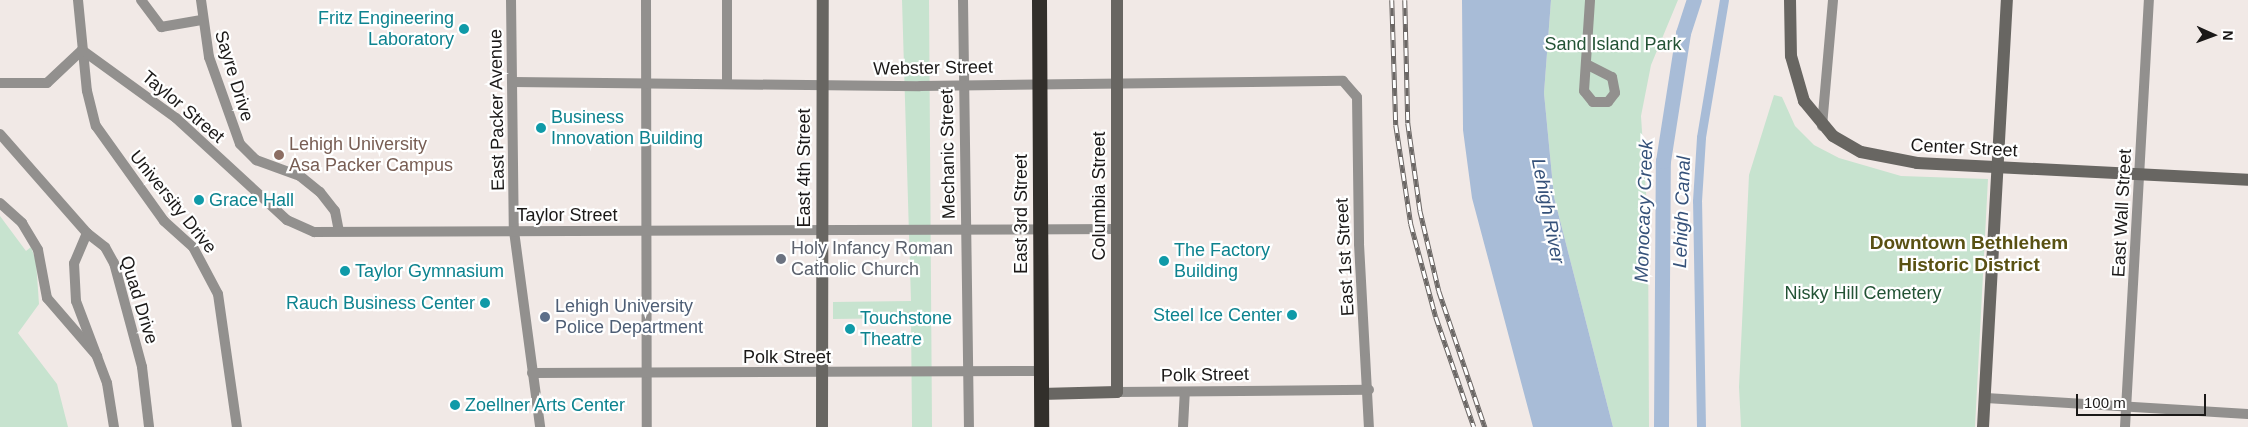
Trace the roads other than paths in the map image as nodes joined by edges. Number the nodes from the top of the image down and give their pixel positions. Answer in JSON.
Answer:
{"nodes":[{"id":1,"x":78,"y":0,"type":"edge"},
{"id":2,"x":141,"y":0,"type":"edge"},
{"id":3,"x":201,"y":0,"type":"edge"},
{"id":4,"x":511,"y":0,"type":"edge"},
{"id":5,"x":646,"y":0,"type":"edge"},
{"id":6,"x":727,"y":0,"type":"edge"},
{"id":7,"x":823,"y":0,"type":"edge"},
{"id":8,"x":963,"y":0,"type":"edge"},
{"id":9,"x":1039,"y":0,"type":"edge"},
{"id":10,"x":1117,"y":0,"type":"edge"},
{"id":11,"x":1590,"y":0,"type":"edge"},
{"id":12,"x":1790,"y":0,"type":"edge"},
{"id":13,"x":1833,"y":0,"type":"edge"},
{"id":14,"x":2007,"y":0,"type":"edge"},
{"id":15,"x":2149,"y":0,"type":"edge"},
{"id":16,"x":201,"y":20,"type":"junction"},
{"id":17,"x":82,"y":50,"type":"junction"},
{"id":18,"x":1588,"y":66,"type":"dead end"},
{"id":19,"x":513,"y":82,"type":"junction"},
{"id":20,"x":1040,"y":82,"type":"junction"},
{"id":21,"x":1117,"y":82,"type":"junction"},
{"id":22,"x":0,"y":83,"type":"edge"},
{"id":23,"x":646,"y":83,"type":"junction"},
{"id":24,"x":727,"y":84,"type":"junction"},
{"id":25,"x":823,"y":84,"type":"junction"},
{"id":26,"x":963,"y":85,"type":"junction"},
{"id":27,"x":1351,"y":86,"type":"joint"},
{"id":28,"x":1822,"y":126,"type":"junction"},
{"id":29,"x":0,"y":134,"type":"edge"},
{"id":30,"x":1998,"y":167,"type":"junction"},
{"id":31,"x":2140,"y":174,"type":"junction"},
{"id":32,"x":2248,"y":180,"type":"edge"},
{"id":33,"x":0,"y":203,"type":"edge"},
{"id":34,"x":1040,"y":228,"type":"junction"},
{"id":35,"x":1117,"y":228,"type":"junction"},
{"id":36,"x":966,"y":229,"type":"junction"},
{"id":37,"x":822,"y":230,"type":"junction"},
{"id":38,"x":339,"y":231,"type":"junction"},
{"id":39,"x":514,"y":231,"type":"junction"},
{"id":40,"x":646,"y":231,"type":"junction"},
{"id":41,"x":87,"y":233,"type":"junction"},
{"id":42,"x":98,"y":356,"type":"junction"},
{"id":43,"x":967,"y":371,"type":"junction"},
{"id":44,"x":1041,"y":371,"type":"junction"},
{"id":45,"x":532,"y":373,"type":"junction"},
{"id":46,"x":647,"y":374,"type":"junction"},
{"id":47,"x":822,"y":374,"type":"junction"},
{"id":48,"x":1369,"y":390,"type":"junction"},
{"id":49,"x":1117,"y":392,"type":"junction"},
{"id":50,"x":1185,"y":393,"type":"junction"},
{"id":51,"x":1041,"y":394,"type":"junction"},
{"id":52,"x":1986,"y":398,"type":"junction"},
{"id":53,"x":2126,"y":406,"type":"junction"},
{"id":54,"x":2248,"y":414,"type":"edge"},
{"id":55,"x":114,"y":427,"type":"edge"},
{"id":56,"x":149,"y":427,"type":"edge"},
{"id":57,"x":237,"y":427,"type":"edge"},
{"id":58,"x":540,"y":427,"type":"edge"},
{"id":59,"x":647,"y":427,"type":"edge"},
{"id":60,"x":822,"y":427,"type":"edge"},
{"id":61,"x":969,"y":427,"type":"edge"},
{"id":62,"x":1041,"y":427,"type":"edge"},
{"id":63,"x":1183,"y":427,"type":"edge"},
{"id":64,"x":1369,"y":427,"type":"edge"},
{"id":65,"x":1984,"y":427,"type":"edge"},
{"id":66,"x":2125,"y":427,"type":"edge"}],
"edges":[{"from":1,"to":17,"type":"street","name":"University Drive"},
{"from":2,"to":16,"type":"street","name":"Sayre Drive"},
{"from":3,"to":16,"type":"street"},
{"from":4,"to":19,"type":"street","name":"East Packer Avenue"},
{"from":5,"to":23,"type":"street"},
{"from":6,"to":24,"type":"street"},
{"from":7,"to":25,"type":"main road","name":"East 4th Street"},
{"from":8,"to":26,"type":"street","name":"Mechanic Street"},
{"from":9,"to":20,"type":"highway","name":"East 3rd Street"},
{"from":10,"to":21,"type":"main road","name":"Columbia Street"},
{"from":11,"to":18,"type":"street"},
{"from":12,"to":28,"type":"main road","name":"Center Street"},
{"from":13,"to":28,"type":"street"},
{"from":14,"to":30,"type":"main road"},
{"from":15,"to":31,"type":"street","name":"East Wall Street"},
{"from":16,"to":38,"type":"street","name":"Sayre Drive"},
{"from":17,"to":22,"type":"street"},
{"from":17,"to":38,"type":"street","name":"Taylor Street"},
{"from":17,"to":57,"type":"street","name":"University Drive"},
{"from":19,"to":23,"type":"street","name":"Webster Street"},
{"from":19,"to":39,"type":"street","name":"East Packer Avenue"},
{"from":20,"to":21,"type":"street","name":"Webster Street"},
{"from":20,"to":26,"type":"street","name":"Webster Street"},
{"from":20,"to":34,"type":"highway","name":"East 3rd Street"},
{"from":21,"to":27,"type":"street","name":"Webster Street"},
{"from":21,"to":35,"type":"main road","name":"Columbia Street"},
{"from":23,"to":24,"type":"street","name":"Webster Street"},
{"from":23,"to":40,"type":"street"},
{"from":24,"to":25,"type":"street","name":"Webster Street"},
{"from":25,"to":26,"type":"street","name":"Webster Street"},
{"from":25,"to":37,"type":"main road","name":"East 4th Street"},
{"from":26,"to":36,"type":"street","name":"Mechanic Street"},
{"from":27,"to":48,"type":"street","name":"East 1st Street"},
{"from":28,"to":30,"type":"main road","name":"Center Street"},
{"from":29,"to":41,"type":"street","name":"Quad Drive"},
{"from":30,"to":31,"type":"main road","name":"Center Street"},
{"from":30,"to":52,"type":"main road"},
{"from":31,"to":32,"type":"main road","name":"Center Street"},
{"from":31,"to":53,"type":"street","name":"East Wall Street"},
{"from":33,"to":42,"type":"street"},
{"from":34,"to":35,"type":"street","name":"Taylor Street"},
{"from":34,"to":36,"type":"street","name":"Taylor Street"},
{"from":34,"to":44,"type":"highway","name":"East 3rd Street"},
{"from":35,"to":49,"type":"main road","name":"Columbia Street"},
{"from":36,"to":37,"type":"street","name":"Taylor Street"},
{"from":36,"to":43,"type":"street","name":"Mechanic Street"},
{"from":37,"to":40,"type":"street","name":"Taylor Street"},
{"from":37,"to":47,"type":"main road","name":"East 4th Street"},
{"from":38,"to":39,"type":"street","name":"Taylor Street"},
{"from":39,"to":40,"type":"street","name":"Taylor Street"},
{"from":39,"to":45,"type":"street","name":"East Packer Avenue"},
{"from":40,"to":46,"type":"street"},
{"from":41,"to":42,"type":"street"},
{"from":41,"to":56,"type":"street","name":"Quad Drive"},
{"from":42,"to":55,"type":"street"},
{"from":43,"to":44,"type":"street","name":"Polk Street"},
{"from":43,"to":47,"type":"street","name":"Polk Street"},
{"from":43,"to":61,"type":"street","name":"Mechanic Street"},
{"from":44,"to":51,"type":"highway","name":"East 3rd Street"},
{"from":45,"to":46,"type":"street","name":"Polk Street"},
{"from":45,"to":58,"type":"street","name":"East Packer Avenue"},
{"from":46,"to":47,"type":"street","name":"Polk Street"},
{"from":46,"to":59,"type":"street"},
{"from":47,"to":60,"type":"main road","name":"East 4th Street"},
{"from":48,"to":50,"type":"street","name":"Polk Street"},
{"from":48,"to":64,"type":"street","name":"East 1st Street"},
{"from":49,"to":50,"type":"street","name":"Polk Street"},
{"from":49,"to":51,"type":"main road","name":"Polk Street"},
{"from":50,"to":63,"type":"street"},
{"from":51,"to":62,"type":"highway","name":"East 3rd Street"},
{"from":52,"to":53,"type":"street"},
{"from":52,"to":65,"type":"main road"},
{"from":53,"to":54,"type":"street"},
{"from":53,"to":66,"type":"street","name":"East Wall Street"}]}
